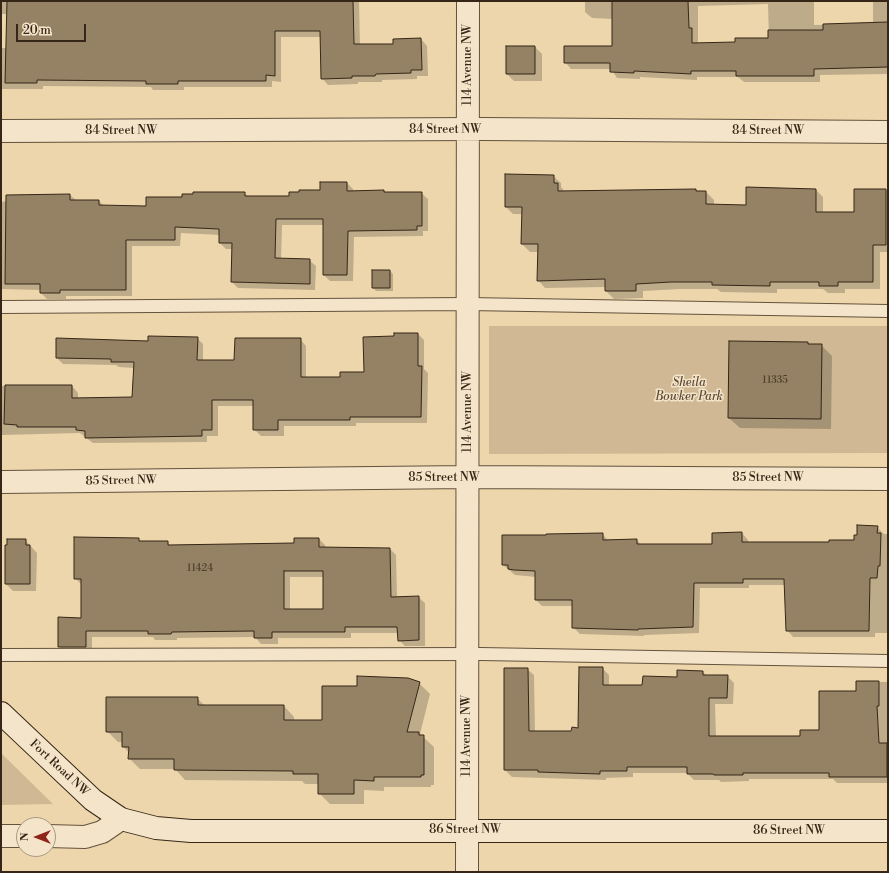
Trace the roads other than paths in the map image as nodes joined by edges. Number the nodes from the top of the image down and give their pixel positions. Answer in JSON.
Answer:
{"nodes":[{"id":1,"x":468,"y":1,"type":"edge"},
{"id":2,"x":468,"y":130,"type":"junction"},
{"id":3,"x":1,"y":131,"type":"edge"},
{"id":4,"x":888,"y":132,"type":"edge"},
{"id":5,"x":468,"y":304,"type":"junction"},
{"id":6,"x":1,"y":308,"type":"edge"},
{"id":7,"x":888,"y":311,"type":"edge"},
{"id":8,"x":468,"y":477,"type":"junction"},
{"id":9,"x":888,"y":479,"type":"edge"},
{"id":10,"x":1,"y":482,"type":"edge"},
{"id":11,"x":468,"y":654,"type":"junction"},
{"id":12,"x":1,"y":655,"type":"edge"},
{"id":13,"x":888,"y":661,"type":"edge"},
{"id":14,"x":1,"y":713,"type":"edge"},
{"id":15,"x":121,"y":819,"type":"junction"},
{"id":16,"x":468,"y":830,"type":"junction"},
{"id":17,"x":888,"y":831,"type":"edge"},
{"id":18,"x":1,"y":836,"type":"edge"},
{"id":19,"x":16,"y":836,"type":"edge"},
{"id":20,"x":56,"y":836,"type":"edge"},
{"id":21,"x":467,"y":872,"type":"edge"}],
"edges":[{"from":1,"to":2,"type":"street","name":"114 Avenue NW"},
{"from":2,"to":3,"type":"street","name":"84 Street NW"},
{"from":2,"to":4,"type":"street","name":"84 Street NW"},
{"from":2,"to":5,"type":"street","name":"114 Avenue NW"},
{"from":5,"to":6,"type":"lane"},
{"from":5,"to":7,"type":"lane"},
{"from":5,"to":8,"type":"street","name":"114 Avenue NW"},
{"from":8,"to":9,"type":"street","name":"85 Street NW"},
{"from":8,"to":10,"type":"street","name":"85 Street NW"},
{"from":8,"to":11,"type":"street","name":"114 Avenue NW"},
{"from":11,"to":12,"type":"lane"},
{"from":11,"to":13,"type":"lane"},
{"from":11,"to":16,"type":"street","name":"114 Avenue NW"},
{"from":14,"to":15,"type":"street","name":"Fort Road NW"},
{"from":15,"to":16,"type":"street","name":"86 Street NW"},
{"from":15,"to":20,"type":"street"},
{"from":16,"to":17,"type":"street","name":"86 Street NW"},
{"from":16,"to":21,"type":"street","name":"114 Avenue NW"},
{"from":18,"to":19,"type":"street"}]}
